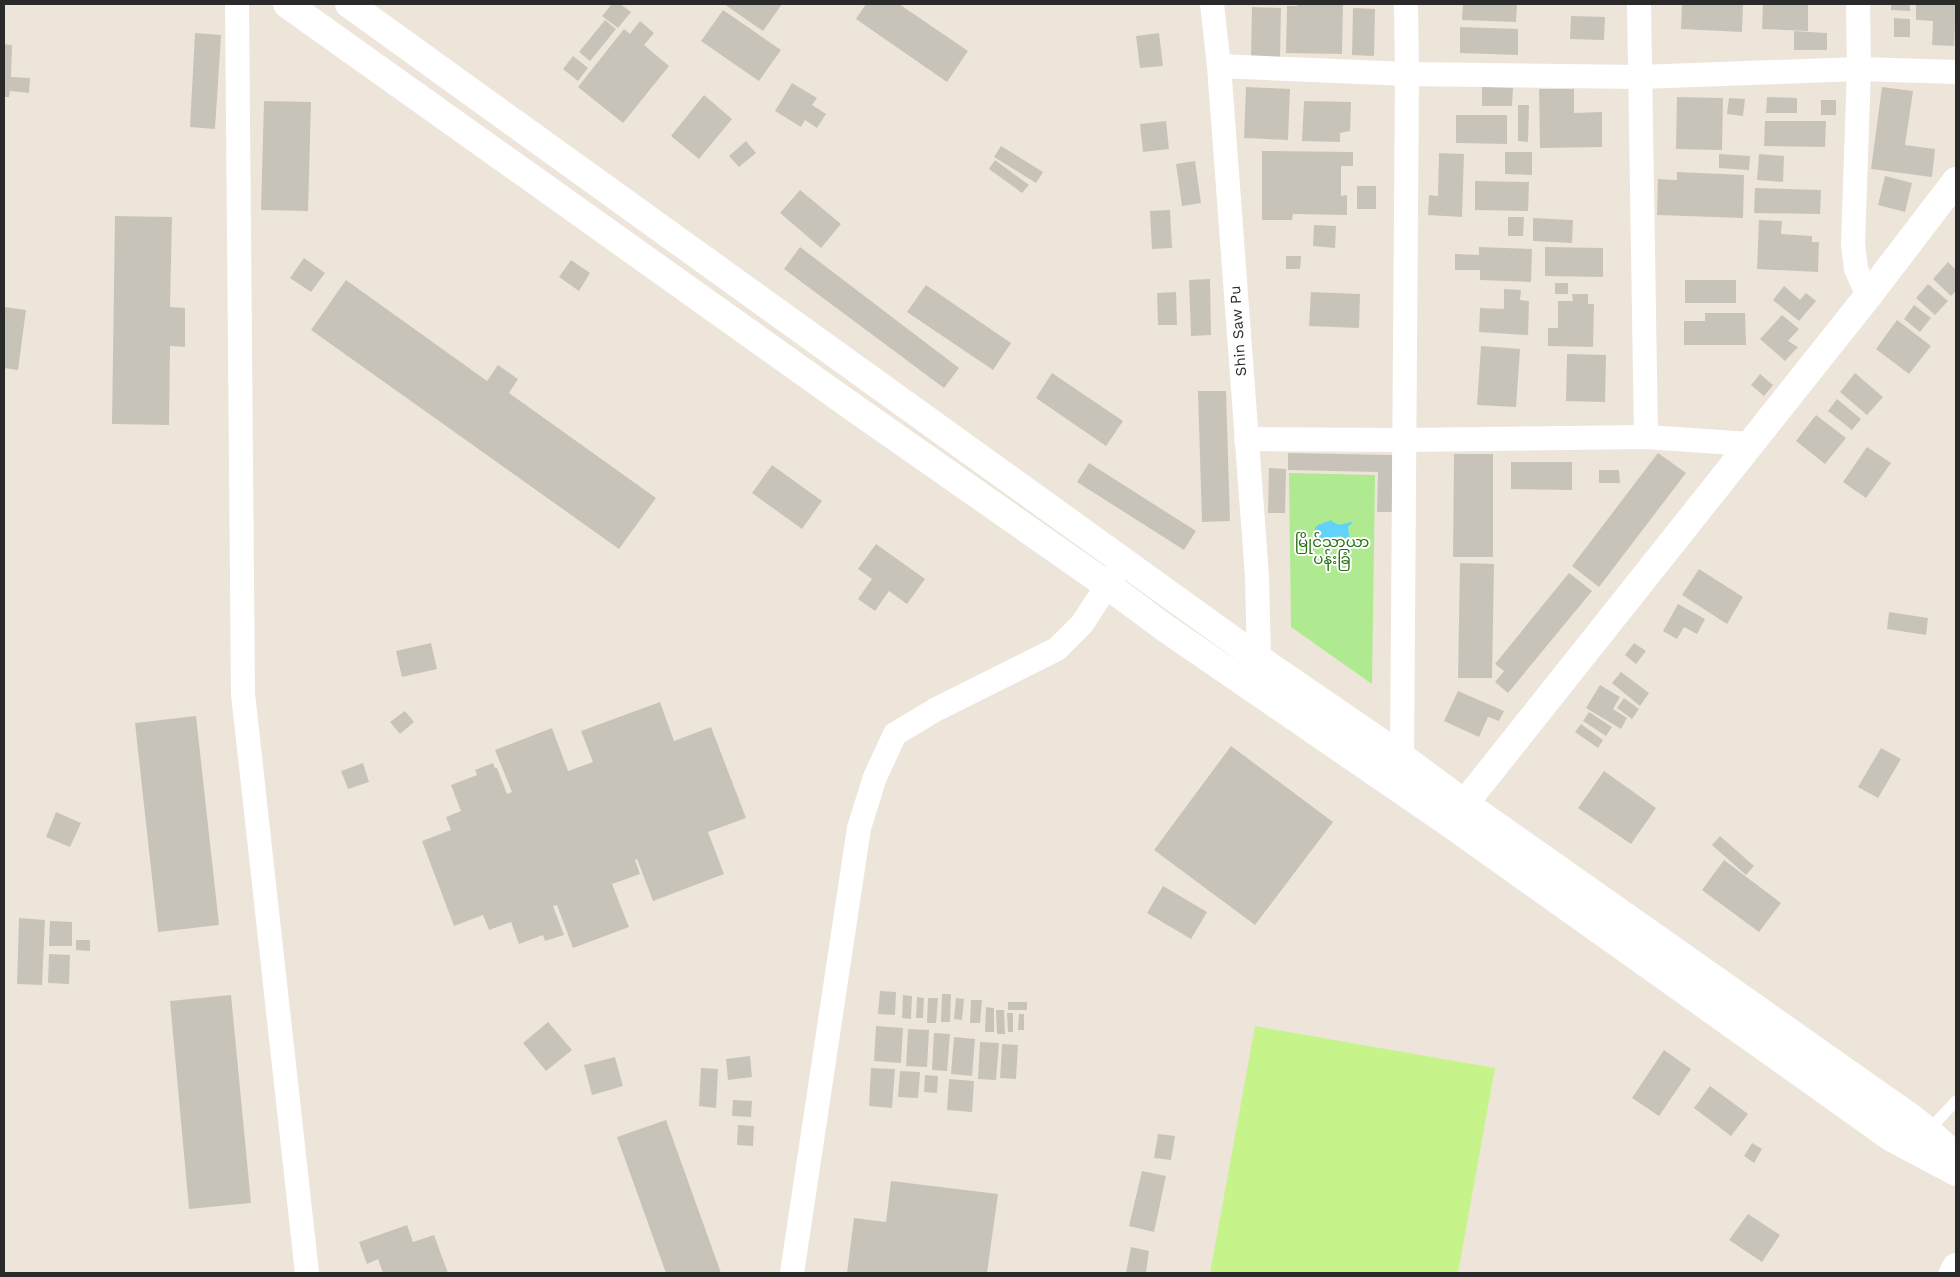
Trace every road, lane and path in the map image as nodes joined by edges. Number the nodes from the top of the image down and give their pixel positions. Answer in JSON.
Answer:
{"nodes":[{"id":1,"x":237,"y":4,"type":"edge"},
{"id":2,"x":287,"y":4,"type":"edge"},
{"id":3,"x":351,"y":4,"type":"edge"},
{"id":4,"x":1212,"y":4,"type":"edge"},
{"id":5,"x":1406,"y":4,"type":"edge"},
{"id":6,"x":1639,"y":4,"type":"edge"},
{"id":7,"x":1858,"y":4,"type":"edge"},
{"id":8,"x":1219,"y":66,"type":"junction"},
{"id":9,"x":1859,"y":70,"type":"junction"},
{"id":10,"x":1956,"y":72,"type":"edge"},
{"id":11,"x":1407,"y":74,"type":"junction"},
{"id":12,"x":1639,"y":77,"type":"junction"},
{"id":13,"x":597,"y":180,"type":"junction"},
{"id":14,"x":1956,"y":180,"type":"edge"},
{"id":15,"x":578,"y":212,"type":"junction"},
{"id":16,"x":1868,"y":296,"type":"junction"},
{"id":17,"x":1646,"y":437,"type":"junction"},
{"id":18,"x":1246,"y":439,"type":"junction"},
{"id":19,"x":1404,"y":440,"type":"junction"},
{"id":20,"x":1750,"y":444,"type":"junction"},
{"id":21,"x":1123,"y":561,"type":"junction"},
{"id":22,"x":1107,"y":585,"type":"junction"},
{"id":23,"x":1259,"y":659,"type":"junction"},
{"id":24,"x":1402,"y":757,"type":"junction"},
{"id":25,"x":1390,"y":781,"type":"junction"},
{"id":26,"x":1457,"y":813,"type":"junction"},
{"id":27,"x":1956,"y":1101,"type":"edge"},
{"id":28,"x":1921,"y":1140,"type":"junction"},
{"id":29,"x":1956,"y":1157,"type":"edge"},
{"id":30,"x":1956,"y":1172,"type":"edge"},
{"id":31,"x":1956,"y":1267,"type":"edge"},
{"id":32,"x":794,"y":1272,"type":"edge"},
{"id":33,"x":307,"y":1273,"type":"edge"},
{"id":34,"x":1953,"y":1273,"type":"edge"}],
"edges":[{"from":1,"to":33,"type":"street"},
{"from":2,"to":15,"type":"main road"},
{"from":3,"to":13,"type":"main road"},
{"from":4,"to":8,"type":"street","name":"Shin Saw Pu"},
{"from":5,"to":11,"type":"street"},
{"from":6,"to":12,"type":"street"},
{"from":7,"to":9,"type":"street"},
{"from":8,"to":11,"type":"street"},
{"from":8,"to":18,"type":"street","name":"Shin Saw Pu"},
{"from":9,"to":10,"type":"street"},
{"from":9,"to":12,"type":"street"},
{"from":9,"to":16,"type":"street"},
{"from":11,"to":12,"type":"street"},
{"from":11,"to":19,"type":"street"},
{"from":12,"to":17,"type":"street"},
{"from":13,"to":15,"type":"main road"},
{"from":13,"to":21,"type":"main road"},
{"from":14,"to":16,"type":"main road"},
{"from":15,"to":22,"type":"main road"},
{"from":16,"to":20,"type":"main road"},
{"from":17,"to":19,"type":"street"},
{"from":17,"to":20,"type":"street"},
{"from":18,"to":19,"type":"street"},
{"from":18,"to":23,"type":"street","name":"Shin Saw Pu"},
{"from":19,"to":24,"type":"street"},
{"from":20,"to":26,"type":"main road"},
{"from":21,"to":22,"type":"street"},
{"from":21,"to":23,"type":"main road"},
{"from":22,"to":25,"type":"main road"},
{"from":22,"to":32,"type":"street"},
{"from":23,"to":24,"type":"main road"},
{"from":24,"to":25,"type":"street"},
{"from":24,"to":26,"type":"main road"},
{"from":25,"to":26,"type":"main road"},
{"from":26,"to":28,"type":"main road"},
{"from":27,"to":28,"type":"lane"},
{"from":28,"to":29,"type":"main road"},
{"from":28,"to":30,"type":"main road"},
{"from":31,"to":34,"type":"main road"}]}
